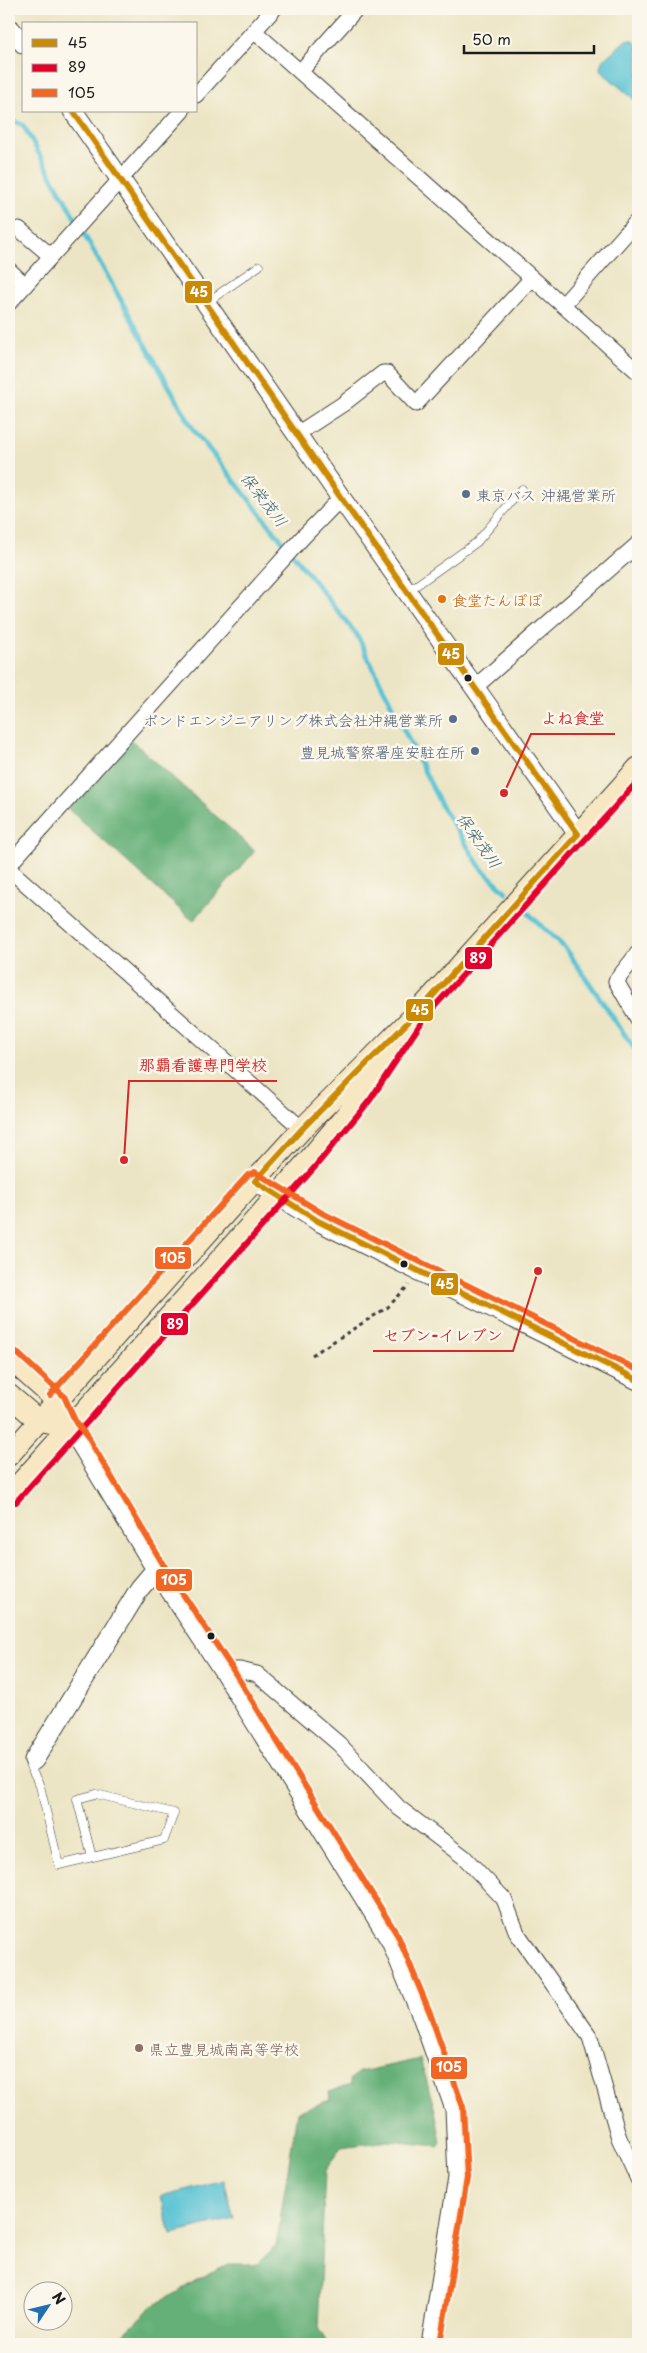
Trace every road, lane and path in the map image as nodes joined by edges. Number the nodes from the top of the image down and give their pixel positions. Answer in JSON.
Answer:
{"nodes":[{"id":1,"x":274,"y":9,"type":"edge"},
{"id":2,"x":356,"y":9,"type":"edge"},
{"id":3,"x":9,"y":28,"type":"edge"},
{"id":4,"x":254,"y":31,"type":"junction"},
{"id":5,"x":22,"y":42,"type":"edge"},
{"id":6,"x":300,"y":72,"type":"junction"},
{"id":7,"x":198,"y":93,"type":"edge"},
{"id":8,"x":75,"y":112,"type":"edge"},
{"id":9,"x":181,"y":112,"type":"edge"},
{"id":10,"x":120,"y":181,"type":"junction"},
{"id":11,"x":638,"y":220,"type":"edge"},
{"id":12,"x":19,"y":229,"type":"dead end"},
{"id":13,"x":51,"y":256,"type":"junction"},
{"id":14,"x":259,"y":266,"type":"dead end"},
{"id":15,"x":9,"y":270,"type":"edge"},
{"id":16,"x":532,"y":278,"type":"junction"},
{"id":17,"x":25,"y":285,"type":"junction"},
{"id":18,"x":9,"y":303,"type":"edge"},
{"id":19,"x":206,"y":303,"type":"junction"},
{"id":20,"x":562,"y":305,"type":"junction"},
{"id":21,"x":638,"y":372,"type":"edge"},
{"id":22,"x":297,"y":434,"type":"junction"},
{"id":23,"x":522,"y":489,"type":"dead end"},
{"id":24,"x":341,"y":498,"type":"junction"},
{"id":25,"x":638,"y":544,"type":"edge"},
{"id":26,"x":407,"y":592,"type":"junction"},
{"id":27,"x":474,"y":688,"type":"junction"},
{"id":28,"x":638,"y":768,"type":"edge"},
{"id":29,"x":578,"y":834,"type":"junction"},
{"id":30,"x":9,"y":865,"type":"edge"},
{"id":31,"x":9,"y":869,"type":"edge"},
{"id":32,"x":638,"y":953,"type":"edge"},
{"id":33,"x":418,"y":1012,"type":"junction"},
{"id":34,"x":638,"y":1019,"type":"edge"},
{"id":35,"x":302,"y":1129,"type":"junction"},
{"id":36,"x":255,"y":1181,"type":"junction"},
{"id":37,"x":277,"y":1195,"type":"junction"},
{"id":38,"x":422,"y":1273,"type":"junction"},
{"id":39,"x":312,"y":1355,"type":"dead end"},
{"id":40,"x":9,"y":1358,"type":"edge"},
{"id":41,"x":638,"y":1380,"type":"edge"},
{"id":42,"x":9,"y":1394,"type":"edge"},
{"id":43,"x":57,"y":1401,"type":"junction"},
{"id":44,"x":39,"y":1421,"type":"junction"},
{"id":45,"x":68,"y":1428,"type":"junction"},
{"id":46,"x":9,"y":1456,"type":"edge"},
{"id":47,"x":9,"y":1496,"type":"edge"},
{"id":48,"x":156,"y":1570,"type":"junction"},
{"id":49,"x":223,"y":1670,"type":"junction"},
{"id":50,"x":32,"y":1763,"type":"joint"},
{"id":51,"x":92,"y":1857,"type":"junction"},
{"id":52,"x":638,"y":2179,"type":"edge"},
{"id":53,"x":431,"y":2344,"type":"edge"}],
"edges":[{"from":1,"to":4,"type":"street"},
{"from":2,"to":6,"type":"street"},
{"from":3,"to":5,"type":"street"},
{"from":4,"to":6,"type":"street"},
{"from":4,"to":7,"type":"street"},
{"from":6,"to":16,"type":"street"},
{"from":8,"to":10,"type":"street"},
{"from":9,"to":10,"type":"street"},
{"from":10,"to":13,"type":"street"},
{"from":10,"to":19,"type":"street"},
{"from":11,"to":20,"type":"street"},
{"from":12,"to":13,"type":"street"},
{"from":13,"to":17,"type":"street"},
{"from":14,"to":19,"type":"lane"},
{"from":15,"to":17,"type":"street"},
{"from":16,"to":20,"type":"street"},
{"from":16,"to":22,"type":"street"},
{"from":17,"to":18,"type":"street"},
{"from":19,"to":22,"type":"street"},
{"from":20,"to":21,"type":"street"},
{"from":22,"to":24,"type":"street"},
{"from":23,"to":26,"type":"lane"},
{"from":24,"to":26,"type":"street"},
{"from":24,"to":30,"type":"street"},
{"from":25,"to":27,"type":"street"},
{"from":26,"to":27,"type":"street"},
{"from":27,"to":29,"type":"street"},
{"from":28,"to":29,"type":"main road"},
{"from":29,"to":33,"type":"main road"},
{"from":31,"to":35,"type":"street"},
{"from":32,"to":34,"type":"street"},
{"from":33,"to":35,"type":"main road"},
{"from":33,"to":37,"type":"main road"},
{"from":35,"to":36,"type":"main road"},
{"from":36,"to":37,"type":"street"},
{"from":36,"to":43,"type":"main road"},
{"from":37,"to":38,"type":"street"},
{"from":37,"to":45,"type":"main road"},
{"from":38,"to":39,"type":"path"},
{"from":38,"to":41,"type":"street"},
{"from":40,"to":43,"type":"main road"},
{"from":42,"to":44,"type":"main road"},
{"from":43,"to":44,"type":"main road"},
{"from":43,"to":45,"type":"main road"},
{"from":44,"to":45,"type":"main road"},
{"from":44,"to":46,"type":"main road"},
{"from":45,"to":47,"type":"main road"},
{"from":45,"to":48,"type":"street"},
{"from":48,"to":49,"type":"street"},
{"from":48,"to":50,"type":"street"},
{"from":49,"to":52,"type":"street"},
{"from":49,"to":53,"type":"street"},
{"from":50,"to":51,"type":"lane"},
{"from":51,"to":51,"type":"lane"}]}
